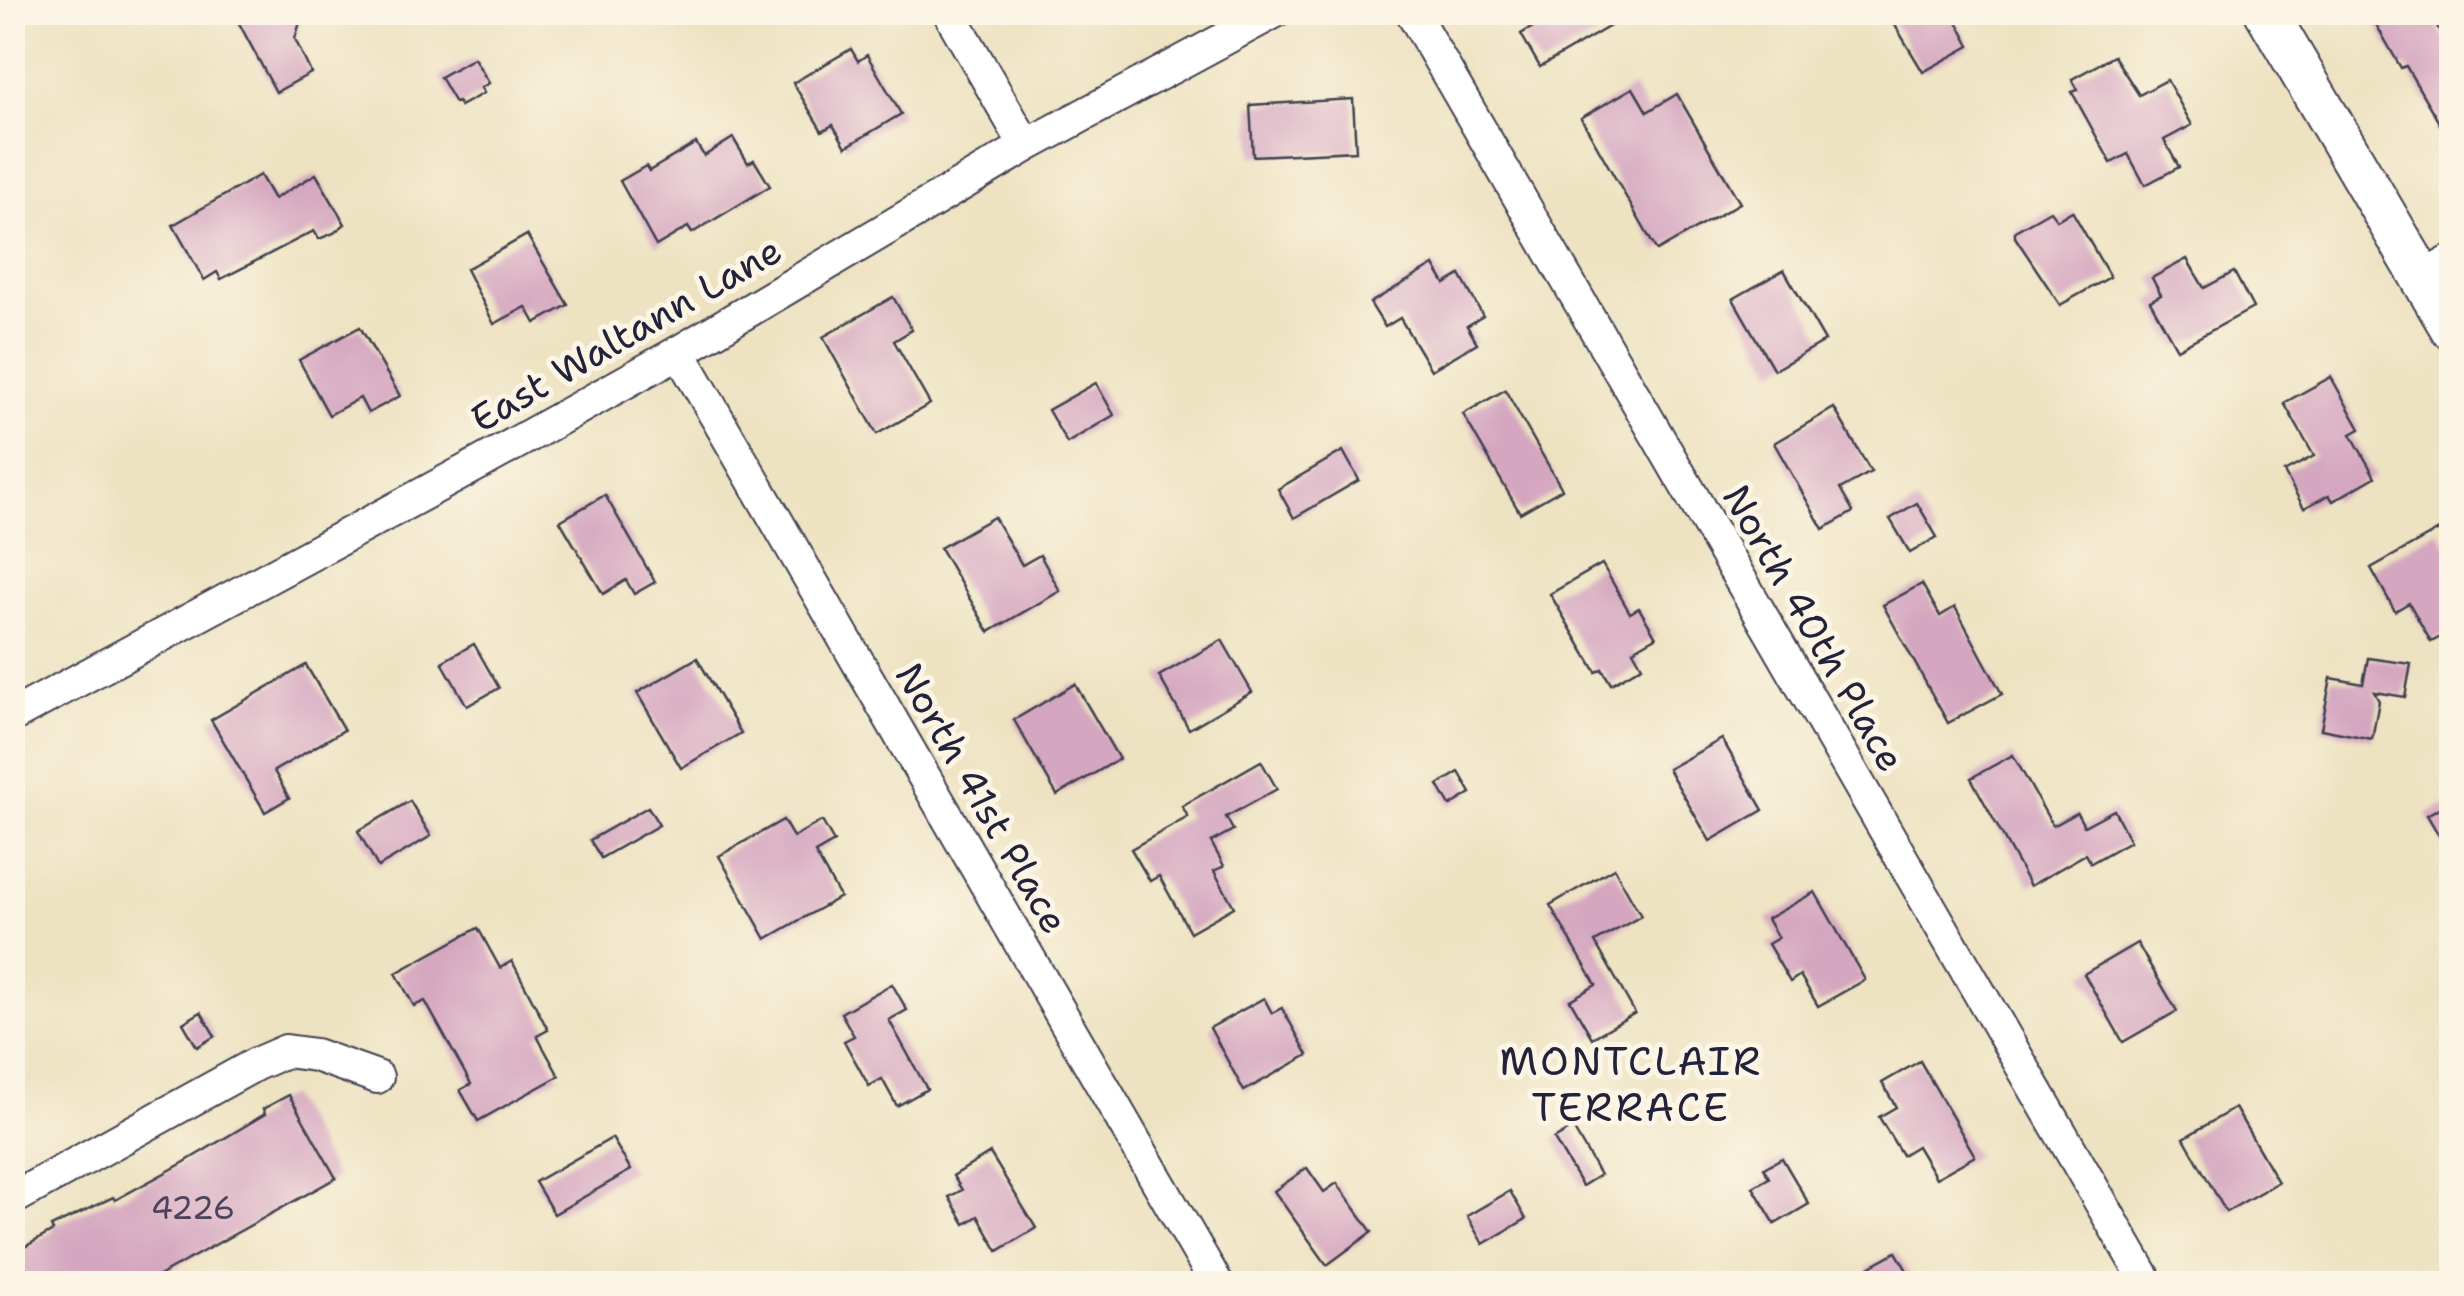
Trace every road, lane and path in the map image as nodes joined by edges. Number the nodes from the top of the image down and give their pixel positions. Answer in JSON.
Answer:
{"nodes":[{"id":1,"x":949,"y":12,"type":"edge"},
{"id":2,"x":1274,"y":12,"type":"edge"},
{"id":3,"x":1412,"y":12,"type":"edge"},
{"id":4,"x":2266,"y":12,"type":"edge"},
{"id":5,"x":1026,"y":146,"type":"junction"},
{"id":6,"x":2437,"y":270,"type":"edge"},
{"id":7,"x":2452,"y":329,"type":"edge"},
{"id":8,"x":679,"y":352,"type":"junction"},
{"id":9,"x":12,"y":716,"type":"edge"},
{"id":10,"x":377,"y":1078,"type":"dead end"},
{"id":11,"x":12,"y":1198,"type":"edge"},
{"id":12,"x":1217,"y":1284,"type":"edge"},
{"id":13,"x":2148,"y":1284,"type":"edge"}],
"edges":[{"from":1,"to":5,"type":"street"},
{"from":2,"to":5,"type":"street","name":"East Waltann Lane"},
{"from":3,"to":13,"type":"street","name":"North 40th Place"},
{"from":4,"to":6,"type":"main road"},
{"from":5,"to":8,"type":"street","name":"East Waltann Lane"},
{"from":6,"to":7,"type":"main road"},
{"from":8,"to":9,"type":"street","name":"East Waltann Lane"},
{"from":8,"to":12,"type":"street","name":"North 41st Place"},
{"from":10,"to":11,"type":"street"}]}
